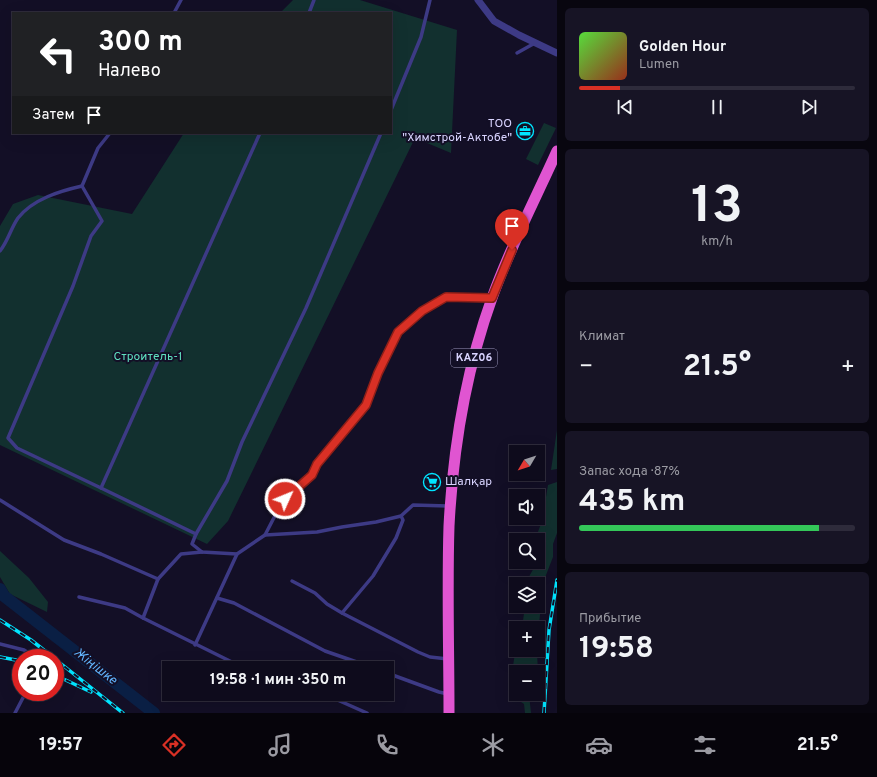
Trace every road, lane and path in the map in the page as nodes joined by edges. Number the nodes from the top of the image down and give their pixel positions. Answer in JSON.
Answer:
{"nodes":[{"id":1,"x":181,"y":0,"type":"edge"},
{"id":2,"x":314,"y":0,"type":"edge"},
{"id":3,"x":430,"y":0,"type":"edge"},
{"id":4,"x":478,"y":0,"type":"edge"},
{"id":5,"x":175,"y":12,"type":"edge"},
{"id":6,"x":309,"y":12,"type":"edge"},
{"id":7,"x":535,"y":43,"type":"junction"},
{"id":8,"x":518,"y":53,"type":"dead end"},
{"id":9,"x":557,"y":53,"type":"edge"},
{"id":10,"x":392,"y":108,"type":"edge"},
{"id":11,"x":109,"y":134,"type":"edge"},
{"id":12,"x":260,"y":134,"type":"edge"},
{"id":13,"x":381,"y":134,"type":"edge"},
{"id":14,"x":557,"y":151,"type":"edge"},
{"id":15,"x":82,"y":186,"type":"junction"},
{"id":16,"x":0,"y":251,"type":"edge"},
{"id":17,"x":492,"y":298,"type":"junction"},
{"id":18,"x":101,"y":488,"type":"junction"},
{"id":19,"x":0,"y":500,"type":"edge"},
{"id":20,"x":451,"y":506,"type":"junction"},
{"id":21,"x":401,"y":516,"type":"junction"},
{"id":22,"x":196,"y":534,"type":"junction"},
{"id":23,"x":265,"y":535,"type":"junction"},
{"id":24,"x":202,"y":552,"type":"junction"},
{"id":25,"x":237,"y":554,"type":"junction"},
{"id":26,"x":158,"y":579,"type":"junction"},
{"id":27,"x":292,"y":581,"type":"dead end"},
{"id":28,"x":79,"y":597,"type":"dead end"},
{"id":29,"x":216,"y":598,"type":"junction"},
{"id":30,"x":342,"y":613,"type":"junction"},
{"id":31,"x":143,"y":618,"type":"junction"},
{"id":32,"x":0,"y":644,"type":"edge"},
{"id":33,"x":195,"y":645,"type":"junction"},
{"id":34,"x":20,"y":649,"type":"edge"},
{"id":35,"x":449,"y":659,"type":"junction"},
{"id":36,"x":229,"y":661,"type":"edge"},
{"id":37,"x":352,"y":661,"type":"edge"},
{"id":38,"x":394,"y":676,"type":"edge"},
{"id":39,"x":449,"y":694,"type":"junction"},
{"id":40,"x":21,"y":701,"type":"edge"},
{"id":41,"x":340,"y":701,"type":"edge"},
{"id":42,"x":15,"y":713,"type":"edge"},
{"id":43,"x":367,"y":713,"type":"edge"},
{"id":44,"x":449,"y":713,"type":"edge"}],
"edges":[{"from":1,"to":5,"type":"lane"},
{"from":2,"to":6,"type":"lane"},
{"from":3,"to":10,"type":"lane"},
{"from":4,"to":7,"type":"street"},
{"from":7,"to":8,"type":"lane"},
{"from":7,"to":9,"type":"street"},
{"from":11,"to":15,"type":"lane"},
{"from":12,"to":18,"type":"lane"},
{"from":13,"to":22,"type":"lane"},
{"from":14,"to":17,"type":"highway","number":"KАZ06"},
{"from":15,"to":16,"type":"lane"},
{"from":15,"to":18,"type":"lane"},
{"from":17,"to":20,"type":"highway","number":"KАZ06"},
{"from":17,"to":23,"type":"lane"},
{"from":18,"to":22,"type":"lane"},
{"from":19,"to":26,"type":"lane"},
{"from":20,"to":21,"type":"lane"},
{"from":20,"to":35,"type":"highway","number":"KАZ06"},
{"from":21,"to":23,"type":"lane"},
{"from":21,"to":30,"type":"lane"},
{"from":22,"to":24,"type":"lane"},
{"from":23,"to":25,"type":"lane"},
{"from":24,"to":25,"type":"lane"},
{"from":24,"to":26,"type":"lane"},
{"from":25,"to":29,"type":"lane"},
{"from":26,"to":31,"type":"lane"},
{"from":27,"to":30,"type":"lane"},
{"from":28,"to":31,"type":"lane"},
{"from":29,"to":33,"type":"lane"},
{"from":29,"to":37,"type":"lane"},
{"from":30,"to":35,"type":"lane"},
{"from":31,"to":33,"type":"lane"},
{"from":32,"to":34,"type":"lane"},
{"from":33,"to":36,"type":"lane"},
{"from":35,"to":39,"type":"highway","number":"KАZ06"},
{"from":38,"to":39,"type":"lane"},
{"from":39,"to":44,"type":"highway","number":"KАZ06"},
{"from":40,"to":42,"type":"lane"},
{"from":41,"to":43,"type":"lane"}]}
